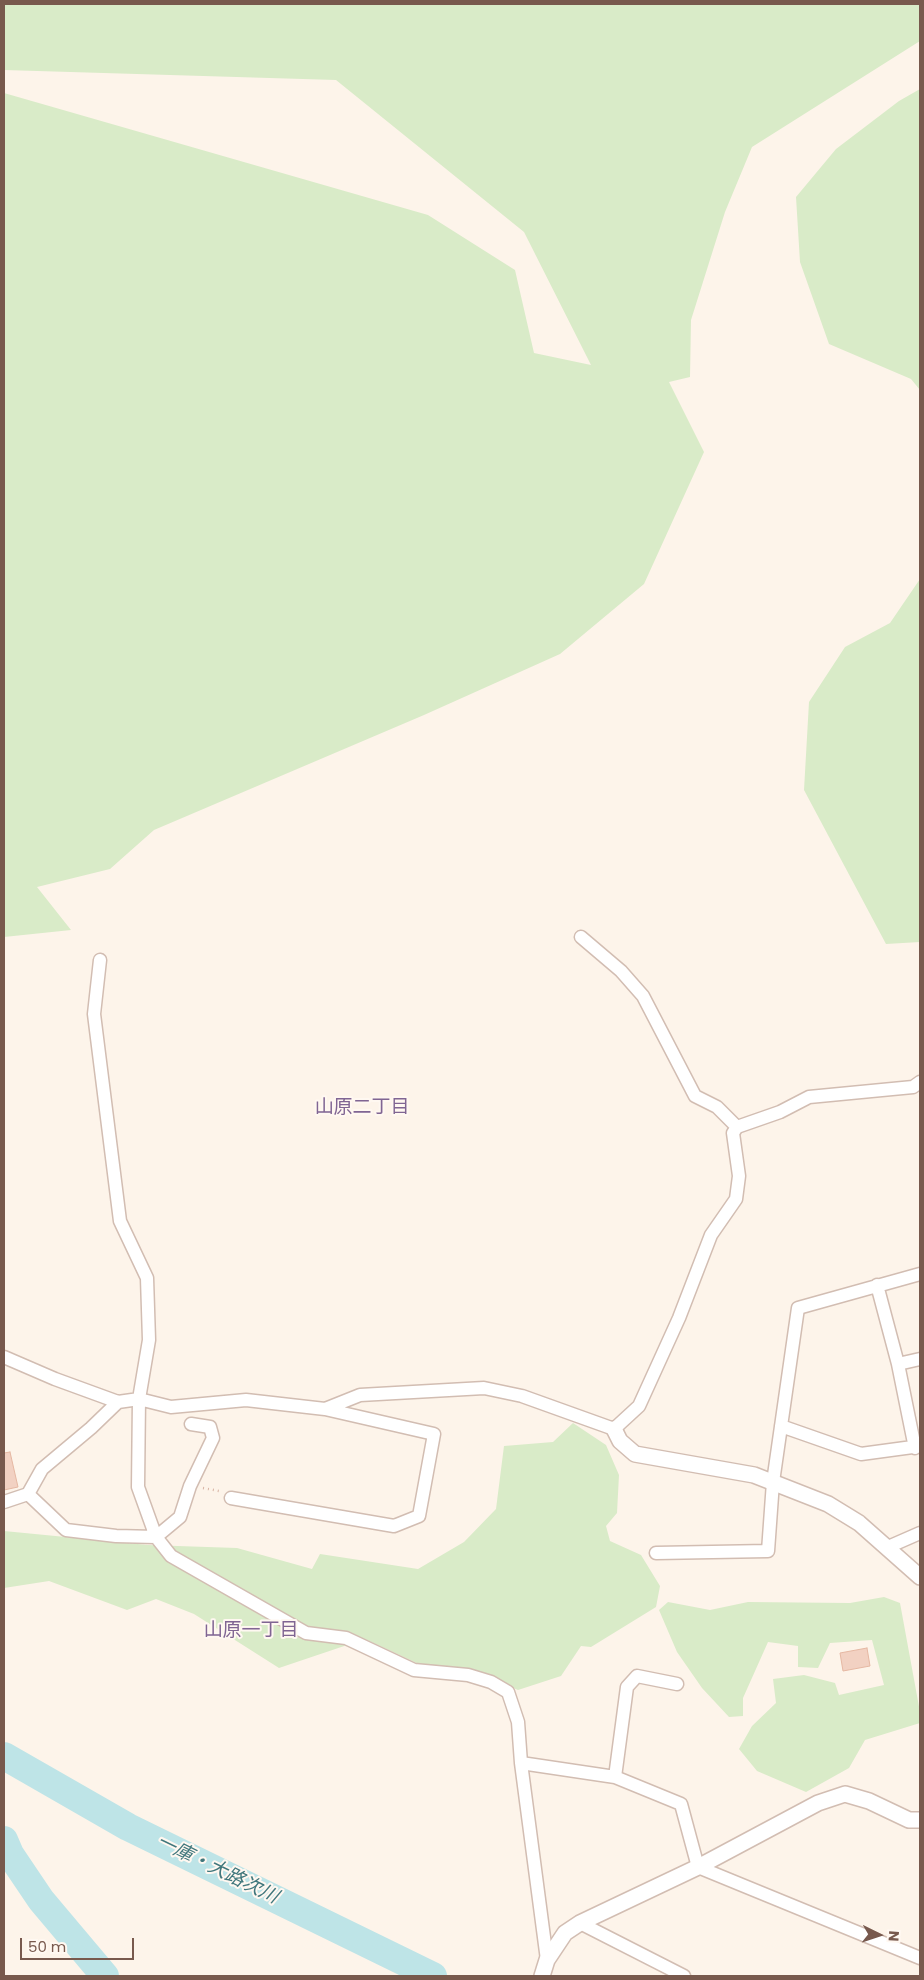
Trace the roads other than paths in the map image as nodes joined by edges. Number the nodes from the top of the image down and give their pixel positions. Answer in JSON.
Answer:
{"nodes":[{"id":1,"x":581,"y":937,"type":"dead end"},
{"id":2,"x":100,"y":960,"type":"dead end"},
{"id":3,"x":920,"y":1082,"type":"edge"},
{"id":4,"x":737,"y":1127,"type":"junction"},
{"id":5,"x":920,"y":1274,"type":"edge"},
{"id":6,"x":877,"y":1285,"type":"junction"},
{"id":7,"x":4,"y":1357,"type":"edge"},
{"id":8,"x":920,"y":1359,"type":"edge"},
{"id":9,"x":898,"y":1364,"type":"junction"},
{"id":10,"x":139,"y":1399,"type":"junction"},
{"id":11,"x":118,"y":1402,"type":"junction"},
{"id":12,"x":325,"y":1409,"type":"junction"},
{"id":13,"x":191,"y":1424,"type":"dead end"},
{"id":14,"x":781,"y":1426,"type":"junction"},
{"id":15,"x":614,"y":1428,"type":"junction"},
{"id":16,"x":917,"y":1447,"type":"edge"},
{"id":17,"x":773,"y":1482,"type":"junction"},
{"id":18,"x":28,"y":1494,"type":"junction"},
{"id":19,"x":231,"y":1498,"type":"road end"},
{"id":20,"x":4,"y":1502,"type":"edge"},
{"id":21,"x":920,"y":1533,"type":"edge"},
{"id":22,"x":156,"y":1537,"type":"junction"},
{"id":23,"x":888,"y":1547,"type":"junction"},
{"id":24,"x":656,"y":1553,"type":"dead end"},
{"id":25,"x":920,"y":1577,"type":"edge"},
{"id":26,"x":676,"y":1684,"type":"dead end"},
{"id":27,"x":521,"y":1763,"type":"junction"},
{"id":28,"x":615,"y":1777,"type":"junction"},
{"id":29,"x":920,"y":1820,"type":"edge"},
{"id":30,"x":698,"y":1867,"type":"junction"},
{"id":31,"x":580,"y":1923,"type":"junction"},
{"id":32,"x":920,"y":1958,"type":"edge"},
{"id":33,"x":544,"y":1969,"type":"edge"},
{"id":34,"x":684,"y":1976,"type":"edge"}],
"edges":[{"from":1,"to":4,"type":"street"},
{"from":2,"to":10,"type":"street"},
{"from":3,"to":4,"type":"street"},
{"from":4,"to":15,"type":"street"},
{"from":5,"to":6,"type":"street"},
{"from":6,"to":9,"type":"street"},
{"from":6,"to":14,"type":"street"},
{"from":7,"to":11,"type":"street"},
{"from":8,"to":9,"type":"street"},
{"from":9,"to":16,"type":"street"},
{"from":10,"to":11,"type":"street"},
{"from":10,"to":12,"type":"street"},
{"from":10,"to":22,"type":"street"},
{"from":11,"to":18,"type":"street"},
{"from":12,"to":15,"type":"street"},
{"from":12,"to":19,"type":"street"},
{"from":13,"to":22,"type":"street"},
{"from":14,"to":16,"type":"street"},
{"from":14,"to":17,"type":"street"},
{"from":15,"to":17,"type":"street"},
{"from":17,"to":23,"type":"street"},
{"from":17,"to":24,"type":"street"},
{"from":18,"to":20,"type":"street"},
{"from":18,"to":22,"type":"street"},
{"from":21,"to":23,"type":"street"},
{"from":22,"to":27,"type":"street"},
{"from":23,"to":25,"type":"street"},
{"from":26,"to":28,"type":"street"},
{"from":27,"to":28,"type":"street"},
{"from":27,"to":33,"type":"street"},
{"from":28,"to":30,"type":"street"},
{"from":29,"to":30,"type":"street"},
{"from":30,"to":31,"type":"street"},
{"from":30,"to":32,"type":"street"},
{"from":31,"to":33,"type":"street"},
{"from":31,"to":34,"type":"street"}]}
